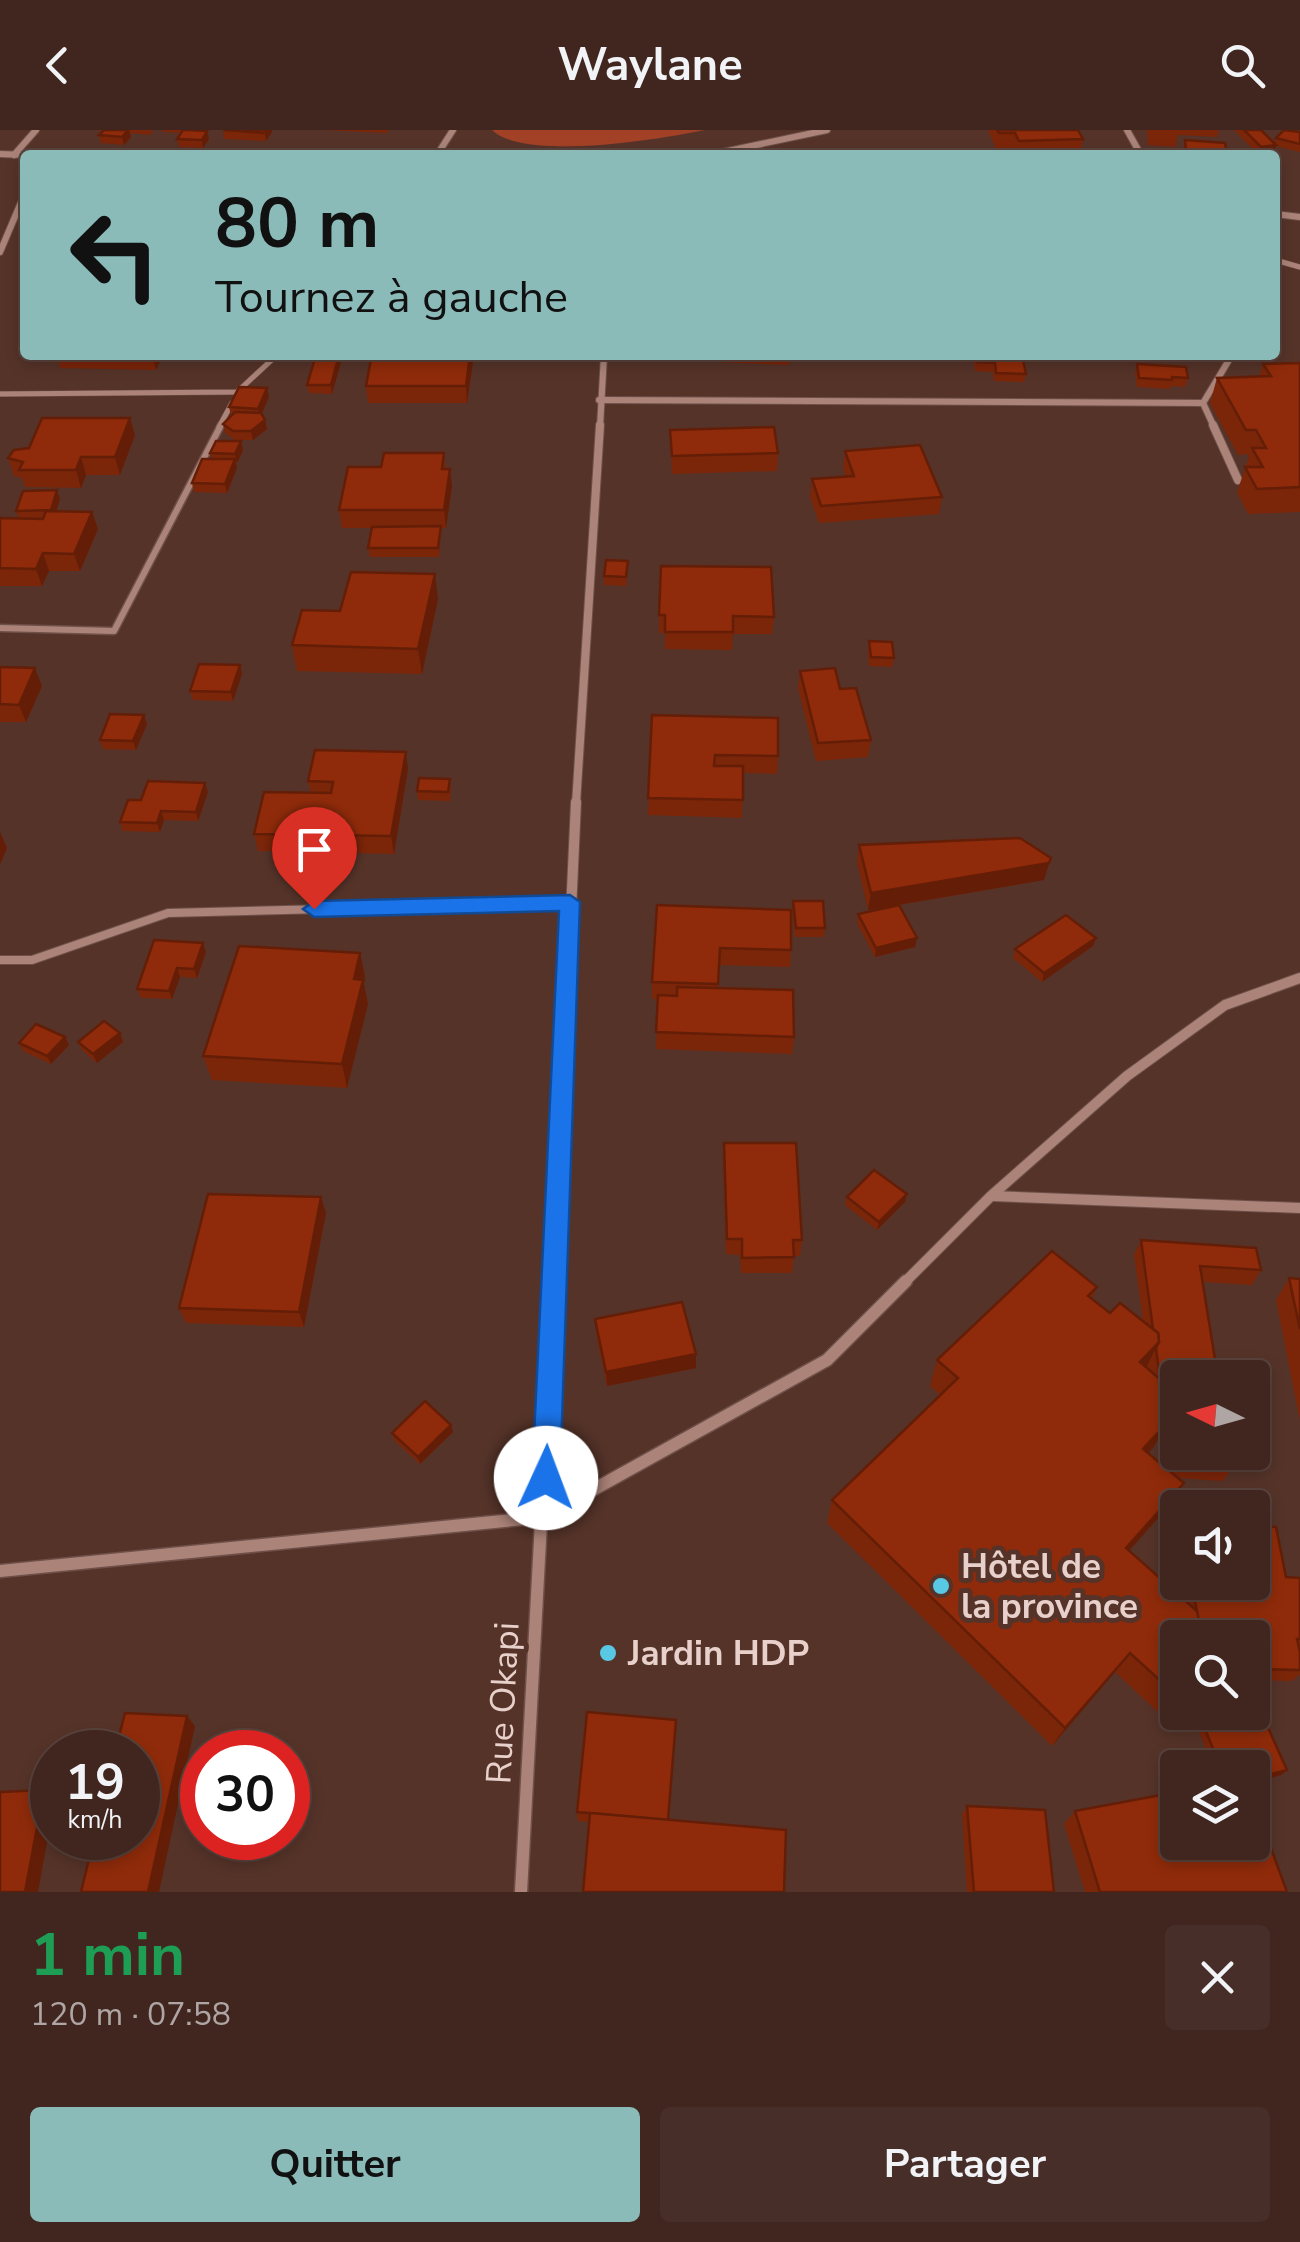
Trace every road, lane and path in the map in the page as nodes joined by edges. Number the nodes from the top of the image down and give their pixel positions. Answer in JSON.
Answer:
{"nodes":[{"id":1,"x":36,"y":130,"type":"edge"},
{"id":2,"x":827,"y":130,"type":"edge"},
{"id":3,"x":733,"y":150,"type":"edge"},
{"id":4,"x":0,"y":154,"type":"edge"},
{"id":5,"x":14,"y":154,"type":"junction"},
{"id":6,"x":20,"y":155,"type":"edge"},
{"id":7,"x":20,"y":205,"type":"edge"},
{"id":8,"x":0,"y":252,"type":"edge"},
{"id":9,"x":272,"y":360,"type":"edge"},
{"id":10,"x":603,"y":360,"type":"edge"},
{"id":11,"x":1229,"y":360,"type":"edge"},
{"id":12,"x":237,"y":392,"type":"junction"},
{"id":13,"x":0,"y":394,"type":"edge"},
{"id":14,"x":599,"y":400,"type":"junction"},
{"id":15,"x":1203,"y":403,"type":"junction"},
{"id":16,"x":1238,"y":480,"type":"dead end"},
{"id":17,"x":0,"y":628,"type":"edge"},
{"id":18,"x":570,"y":902,"type":"junction"},
{"id":19,"x":0,"y":960,"type":"edge"},
{"id":20,"x":1300,"y":978,"type":"edge"},
{"id":21,"x":992,"y":1196,"type":"junction"},
{"id":22,"x":1300,"y":1208,"type":"edge"},
{"id":23,"x":544,"y":1517,"type":"junction"},
{"id":24,"x":0,"y":1571,"type":"edge"},
{"id":25,"x":522,"y":1892,"type":"edge"}],
"edges":[{"from":1,"to":5,"type":"street"},
{"from":2,"to":3,"type":"street"},
{"from":4,"to":5,"type":"street"},
{"from":5,"to":6,"type":"street"},
{"from":7,"to":8,"type":"street"},
{"from":9,"to":12,"type":"lane"},
{"from":10,"to":14,"type":"street","name":"Rue Okapi"},
{"from":11,"to":15,"type":"street"},
{"from":12,"to":13,"type":"lane"},
{"from":12,"to":17,"type":"lane"},
{"from":14,"to":15,"type":"street"},
{"from":14,"to":18,"type":"street","name":"Rue Okapi"},
{"from":15,"to":16,"type":"street"},
{"from":18,"to":19,"type":"lane"},
{"from":18,"to":23,"type":"street","name":"Rue Okapi"},
{"from":20,"to":21,"type":"street"},
{"from":21,"to":22,"type":"street"},
{"from":21,"to":23,"type":"street"},
{"from":23,"to":24,"type":"street"},
{"from":23,"to":25,"type":"street","name":"Rue Okapi"}]}
